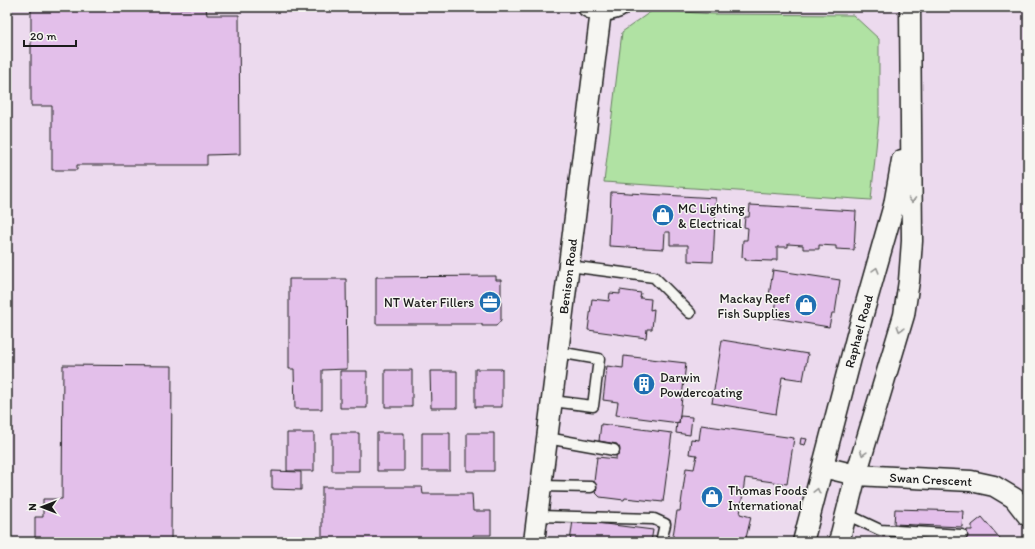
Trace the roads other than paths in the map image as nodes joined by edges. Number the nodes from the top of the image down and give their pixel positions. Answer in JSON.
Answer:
{"nodes":[{"id":1,"x":910,"y":7,"type":"edge"},
{"id":2,"x":603,"y":8,"type":"edge"},
{"id":3,"x":910,"y":119,"type":"junction"},
{"id":4,"x":569,"y":266,"type":"junction"},
{"id":5,"x":690,"y":313,"type":"dead end"},
{"id":6,"x":558,"y":352,"type":"junction"},
{"id":7,"x":552,"y":401,"type":"junction"},
{"id":8,"x":547,"y":438,"type":"junction"},
{"id":9,"x":614,"y":450,"type":"dead end"},
{"id":10,"x":823,"y":467,"type":"junction"},
{"id":11,"x":856,"y":475,"type":"junction"},
{"id":12,"x":542,"y":486,"type":"junction"},
{"id":13,"x":591,"y":487,"type":"dead end"},
{"id":14,"x":846,"y":514,"type":"junction"},
{"id":15,"x":538,"y":516,"type":"junction"},
{"id":16,"x":1028,"y":516,"type":"edge"},
{"id":17,"x":962,"y":535,"type":"dead end"},
{"id":18,"x":534,"y":542,"type":"edge"},
{"id":19,"x":661,"y":542,"type":"edge"},
{"id":20,"x":803,"y":542,"type":"edge"},
{"id":21,"x":839,"y":542,"type":"edge"}],
"edges":[{"from":1,"to":3,"type":"street","name":"Raphael Road"},
{"from":2,"to":4,"type":"street","name":"Benison Road"},
{"from":10,"to":3,"type":"street","name":"Raphael Road","one_way":true},
{"from":3,"to":11,"type":"street","name":"Raphael Road","one_way":true},
{"from":4,"to":5,"type":"lane"},
{"from":4,"to":6,"type":"street","name":"Benison Road"},
{"from":6,"to":7,"type":"street","name":"Benison Road"},
{"from":6,"to":7,"type":"lane"},
{"from":7,"to":8,"type":"street","name":"Benison Road"},
{"from":8,"to":9,"type":"lane"},
{"from":8,"to":12,"type":"street","name":"Benison Road"},
{"from":10,"to":11,"type":"street","name":"Swan Crescent"},
{"from":20,"to":10,"type":"street","name":"Raphael Road","one_way":true},
{"from":11,"to":14,"type":"street","name":"Raphael Road"},
{"from":11,"to":16,"type":"street","name":"Swan Crescent"},
{"from":12,"to":13,"type":"lane"},
{"from":12,"to":15,"type":"street","name":"Benison Road"},
{"from":14,"to":17,"type":"lane"},
{"from":14,"to":21,"type":"street","name":"Raphael Road"},
{"from":15,"to":18,"type":"street","name":"Benison Road"},
{"from":15,"to":19,"type":"lane"}]}
